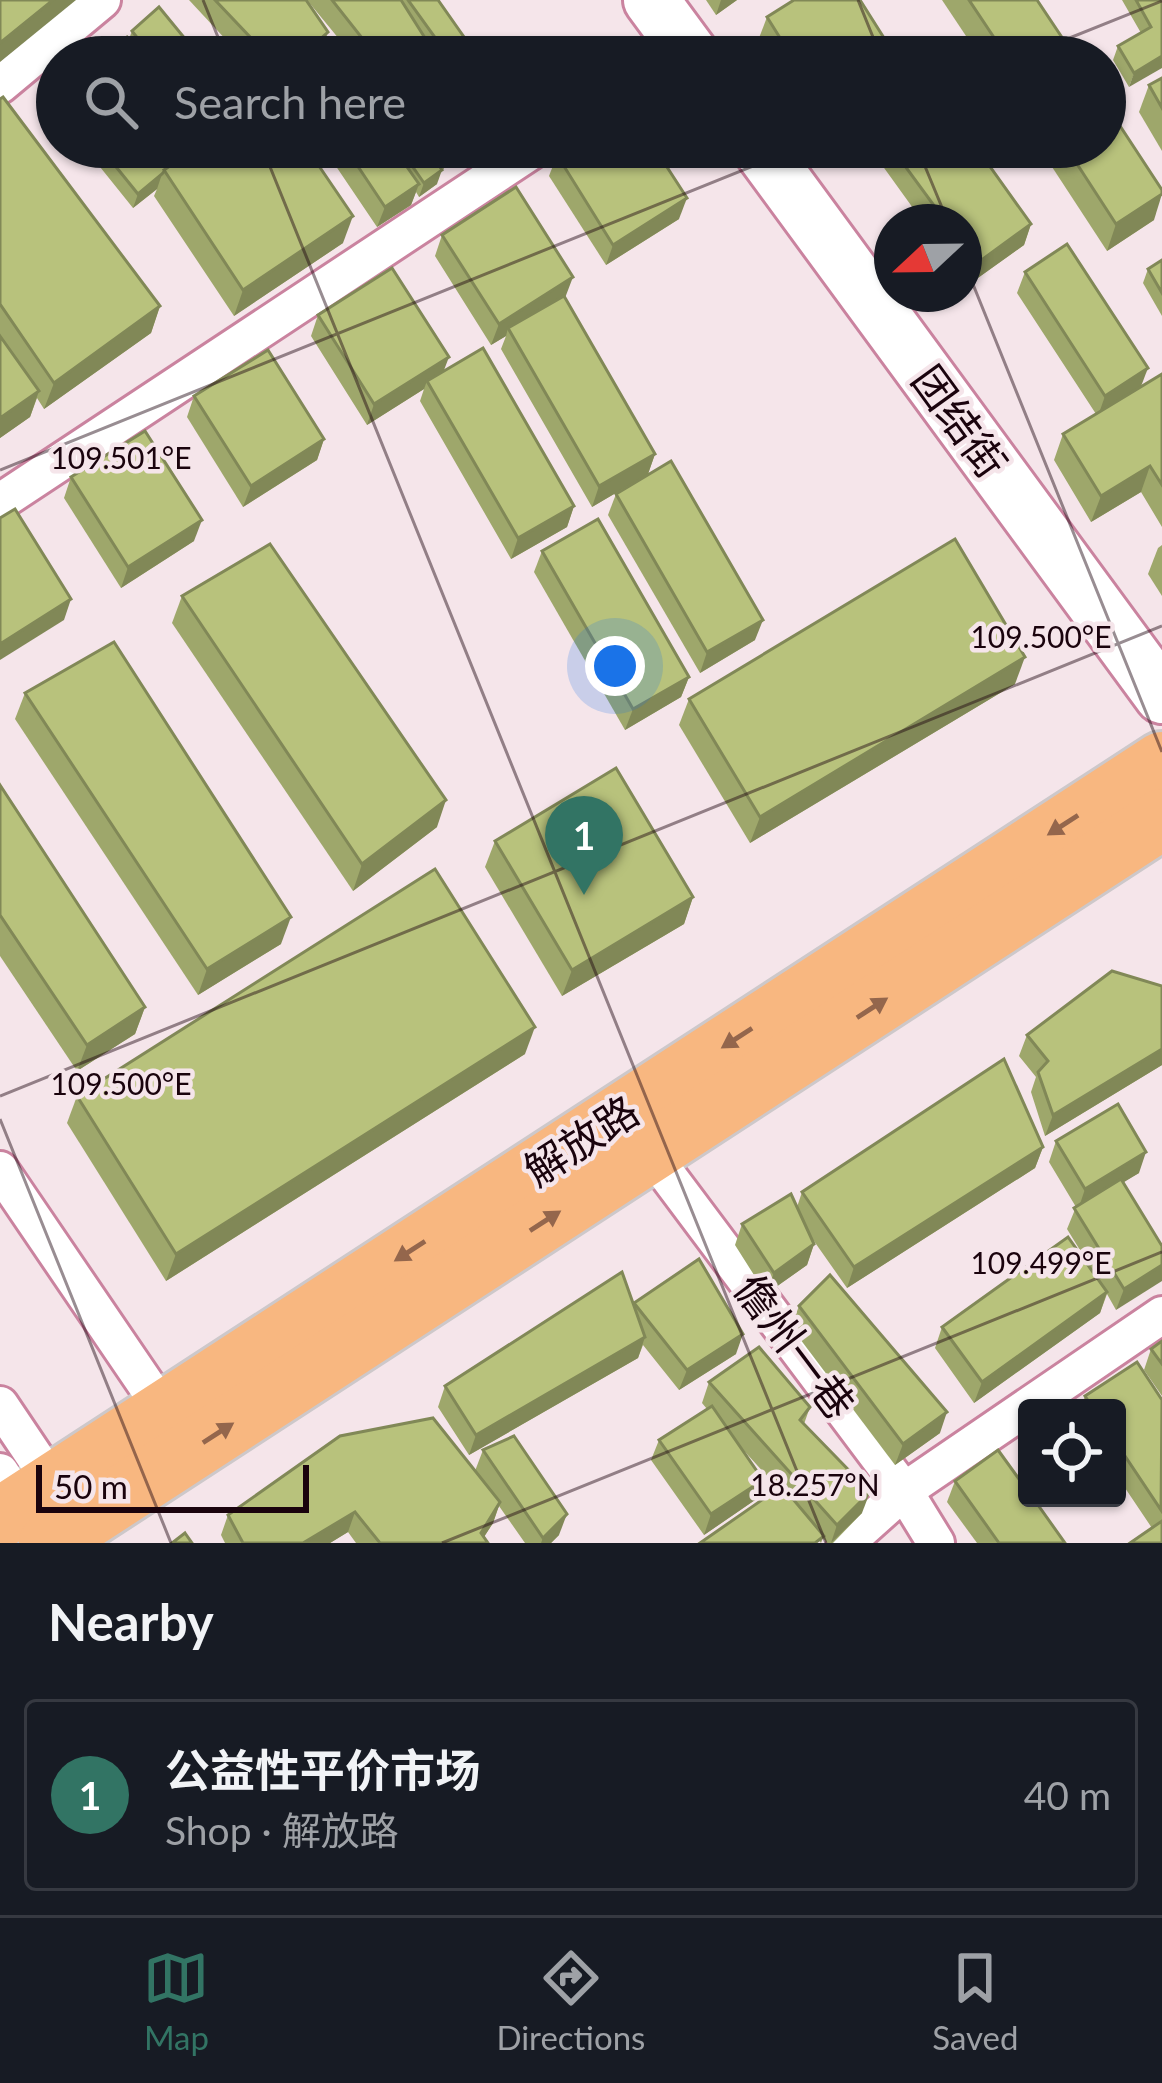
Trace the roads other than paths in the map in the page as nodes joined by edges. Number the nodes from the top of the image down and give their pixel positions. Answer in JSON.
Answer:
{"nodes":[{"id":1,"x":102,"y":0,"type":"edge"},
{"id":2,"x":651,"y":0,"type":"edge"},
{"id":3,"x":59,"y":36,"type":"edge"},
{"id":4,"x":673,"y":36,"type":"edge"},
{"id":5,"x":36,"y":55,"type":"edge"},
{"id":6,"x":0,"y":85,"type":"edge"},
{"id":7,"x":505,"y":168,"type":"edge"},
{"id":8,"x":774,"y":168,"type":"edge"},
{"id":9,"x":0,"y":502,"type":"edge"},
{"id":10,"x":1162,"y":696,"type":"edge"},
{"id":11,"x":1162,"y":762,"type":"edge"},
{"id":12,"x":1162,"y":819,"type":"edge"},
{"id":13,"x":650,"y":1153,"type":"junction"},
{"id":14,"x":0,"y":1170,"type":"edge"},
{"id":15,"x":1162,"y":1315,"type":"edge"},
{"id":16,"x":0,"y":1405,"type":"edge"},
{"id":17,"x":164,"y":1412,"type":"junction"},
{"id":18,"x":904,"y":1491,"type":"junction"},
{"id":19,"x":25,"y":1504,"type":"edge"},
{"id":20,"x":846,"y":1543,"type":"edge"},
{"id":21,"x":936,"y":1543,"type":"edge"}],
"edges":[{"from":1,"to":3,"type":"street"},
{"from":2,"to":4,"type":"street"},
{"from":5,"to":6,"type":"street"},
{"from":7,"to":9,"type":"street"},
{"from":8,"to":10,"type":"street","name":"团结街"},
{"from":11,"to":17,"type":"main road","name":"解放路","one_way":true},
{"from":13,"to":12,"type":"main road","name":"解放路","one_way":true},
{"from":13,"to":18,"type":"street","name":"儋州一巷"},
{"from":19,"to":13,"type":"main road","name":"解放路","one_way":true},
{"from":14,"to":17,"type":"street"},
{"from":15,"to":18,"type":"street"},
{"from":16,"to":19,"type":"street"},
{"from":17,"to":19,"type":"main road","name":"解放路"},
{"from":18,"to":20,"type":"street"},
{"from":18,"to":21,"type":"street","name":"儋州一巷"}]}
